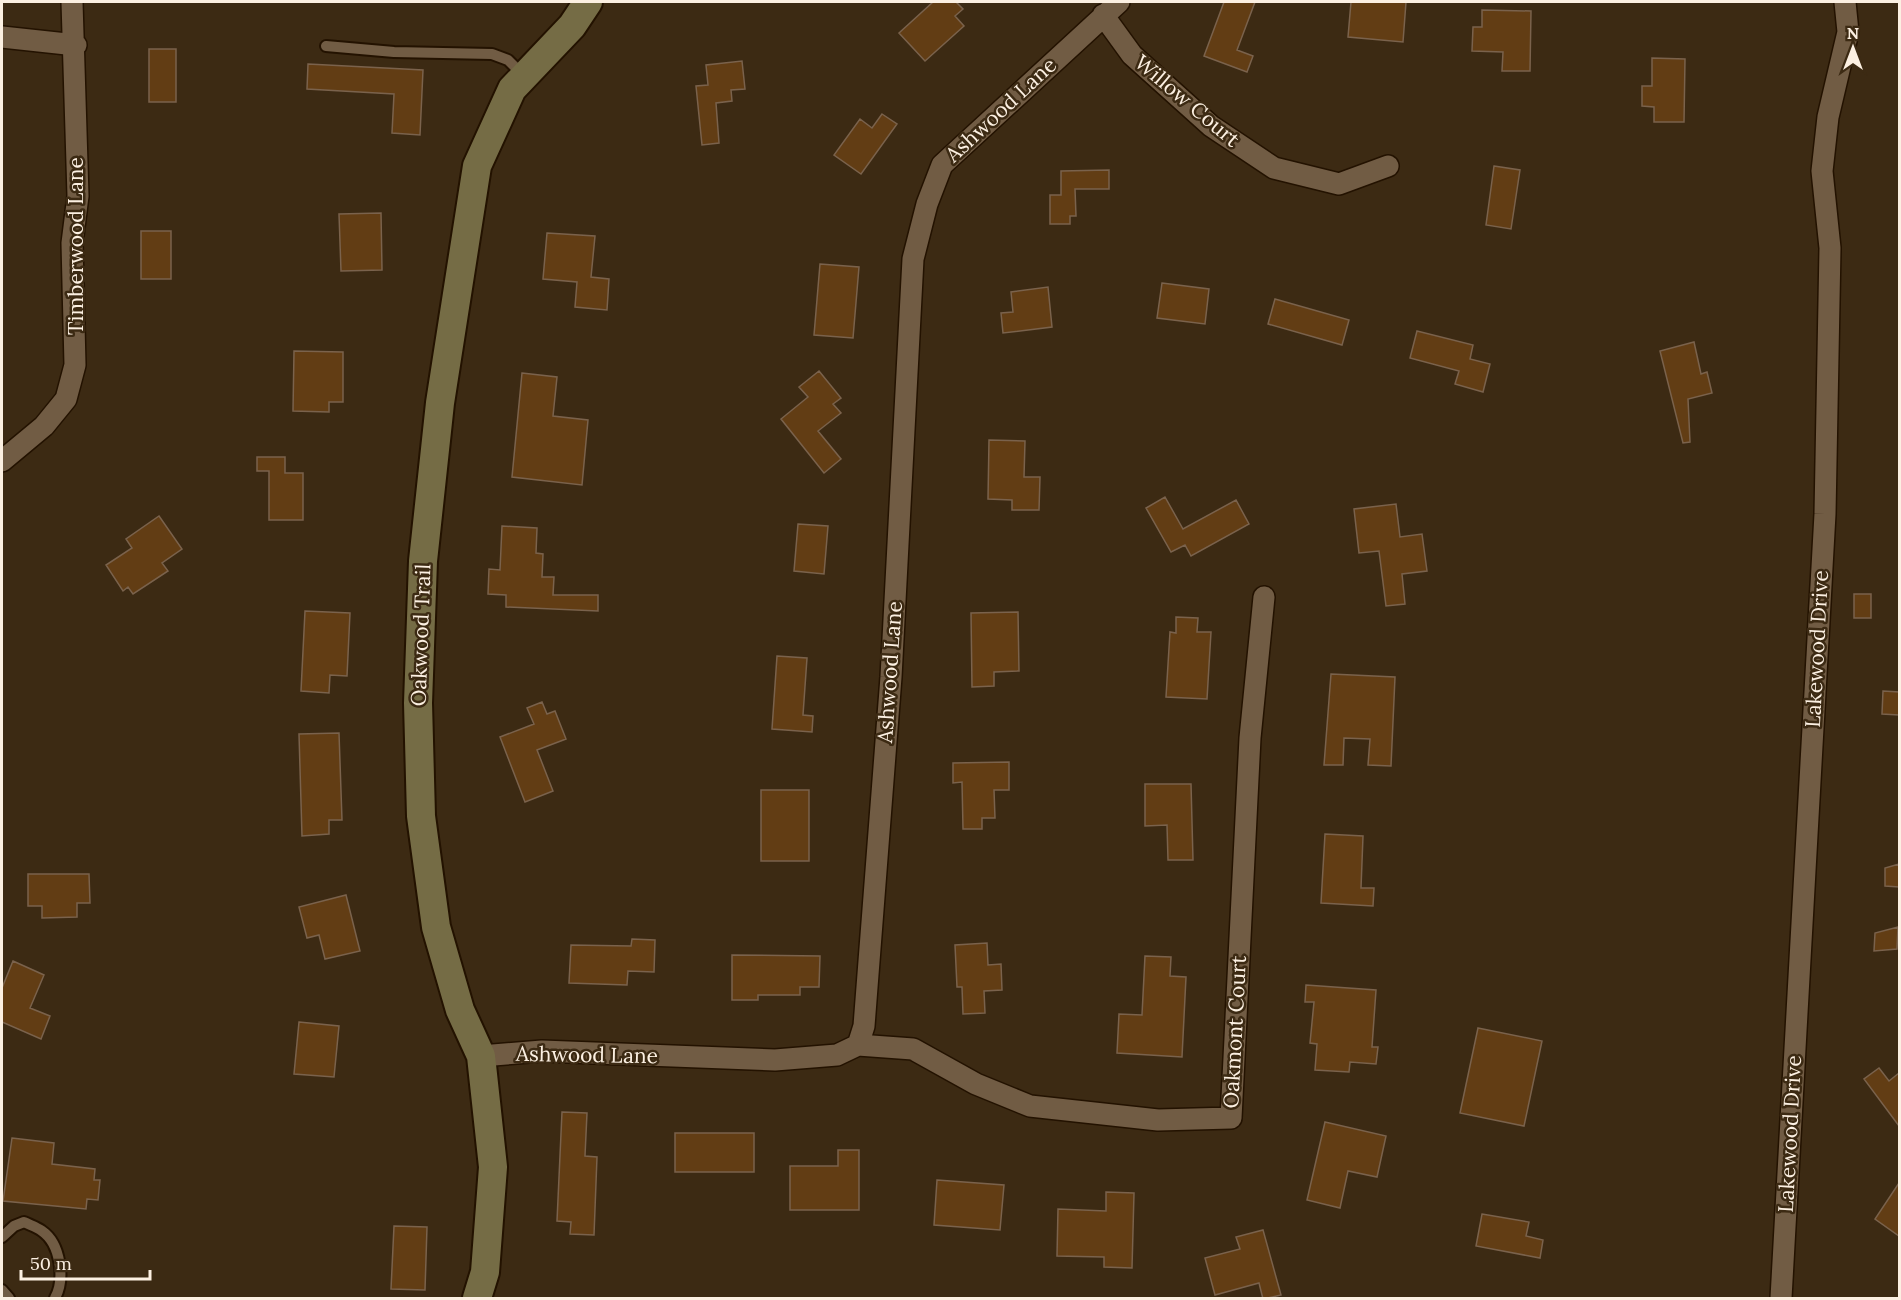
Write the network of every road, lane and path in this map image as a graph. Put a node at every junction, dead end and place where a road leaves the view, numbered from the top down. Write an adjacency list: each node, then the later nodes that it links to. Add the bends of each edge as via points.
1 (72, 2): 6 (street, Timberwood Lane)
2 (588, 2): 8 (street, Oakwood Trail, via 572,26)
3 (1845, 2): 19 (street, Lakewood Drive, via 1848,32 1828,117 1822,171 1830,248 1825,514)
4 (1111, 8): 9 (street, Willow Court, via 1140,62 1211,126 1274,168 1339,184); 12 (street, Ashwood Lane, via 942,165 913,259 891,677 864,1026)
5 (2, 37): 6 (street)
6 (76, 45): 10 (street, Timberwood Lane, via 78,196 72,243 75,365 66,399 44,426)
7 (326, 46): 8 (lane, via 492,54 508,60)
8 (524, 76): 13 (street, Oakwood Trail, via 512,89 477,166 440,403 423,570 418,704 421,816 436,927 460,1010)
9 (1388, 166)
10 (2, 461)
11 (1264, 597): 12 (street, Oakmont Court, via 1250,738 1231,1118 1158,1120 1030,1106 975,1083 913,1049)
12 (858, 1045): 13 (street, Ashwood Lane, via 837,1055 775,1060 542,1051)
13 (482, 1056): 18 (street, Oakwood Trail, via 493,1167 485,1272)
14 (2, 1237): 17 (lane, via 24,1222 44,1231 58,1256 60,1276)
15 (2, 1290): 16 (lane)
16 (9, 1299)
17 (55, 1299)
18 (477, 1299)
19 (1781, 1299)

